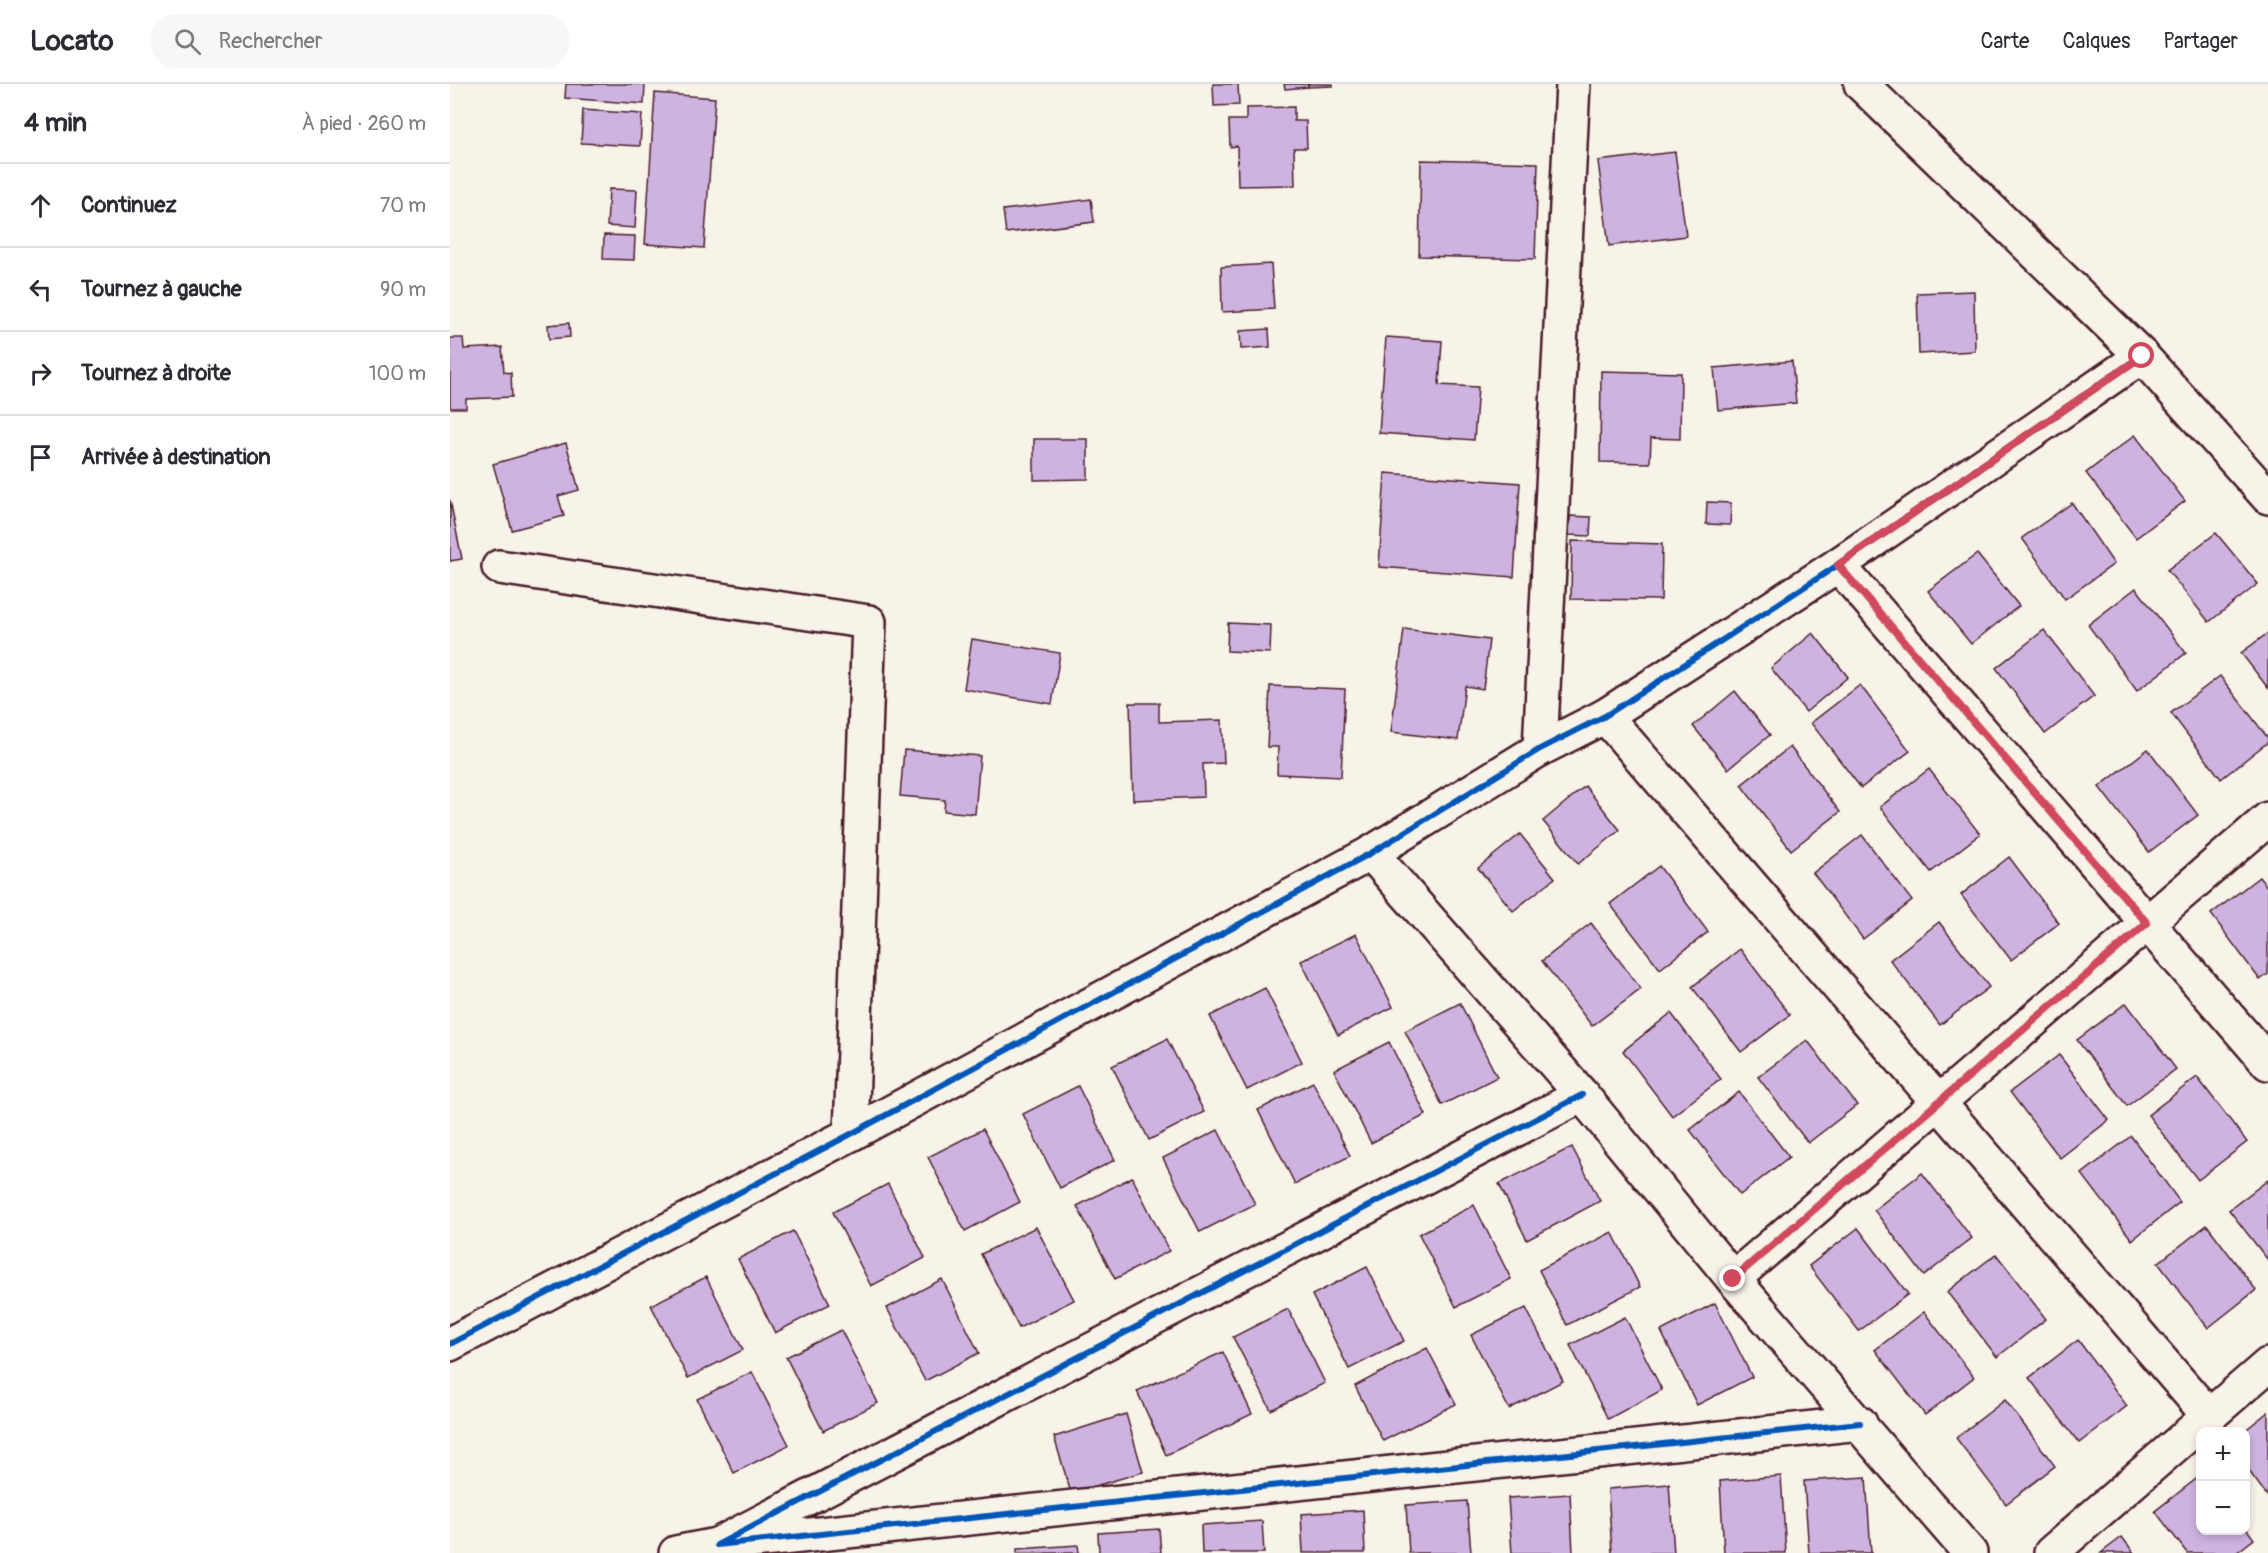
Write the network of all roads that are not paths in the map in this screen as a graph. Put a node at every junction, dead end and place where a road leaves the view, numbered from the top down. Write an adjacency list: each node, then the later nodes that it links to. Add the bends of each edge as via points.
1 (1573, 84): 8 (street)
2 (1861, 84): 3 (street)
3 (2142, 356): 4 (street); 5 (street)
4 (2268, 497)
5 (1838, 565): 7 (street); 11 (street)
6 (500, 567): 15 (street, via 869,622)
7 (1605, 716): 8 (street); 14 (street)
8 (1540, 749): 10 (street)
9 (2268, 819): 11 (street)
10 (1371, 853): 13 (street); 15 (street)
11 (2147, 923): 12 (street); 14 (street)
12 (2268, 1063)
13 (1582, 1095): 16 (street); 21 (street)
14 (1938, 1102): 16 (street); 19 (street)
15 (851, 1134): 17 (street)
16 (1733, 1279): 20 (street)
17 (450, 1344)
18 (2268, 1365): 19 (street)
19 (2209, 1416): 24 (street)
20 (1860, 1424): 21 (street); 23 (street)
21 (717, 1545): 22 (street)
22 (676, 1553)
23 (1970, 1553)
24 (2051, 1553)

